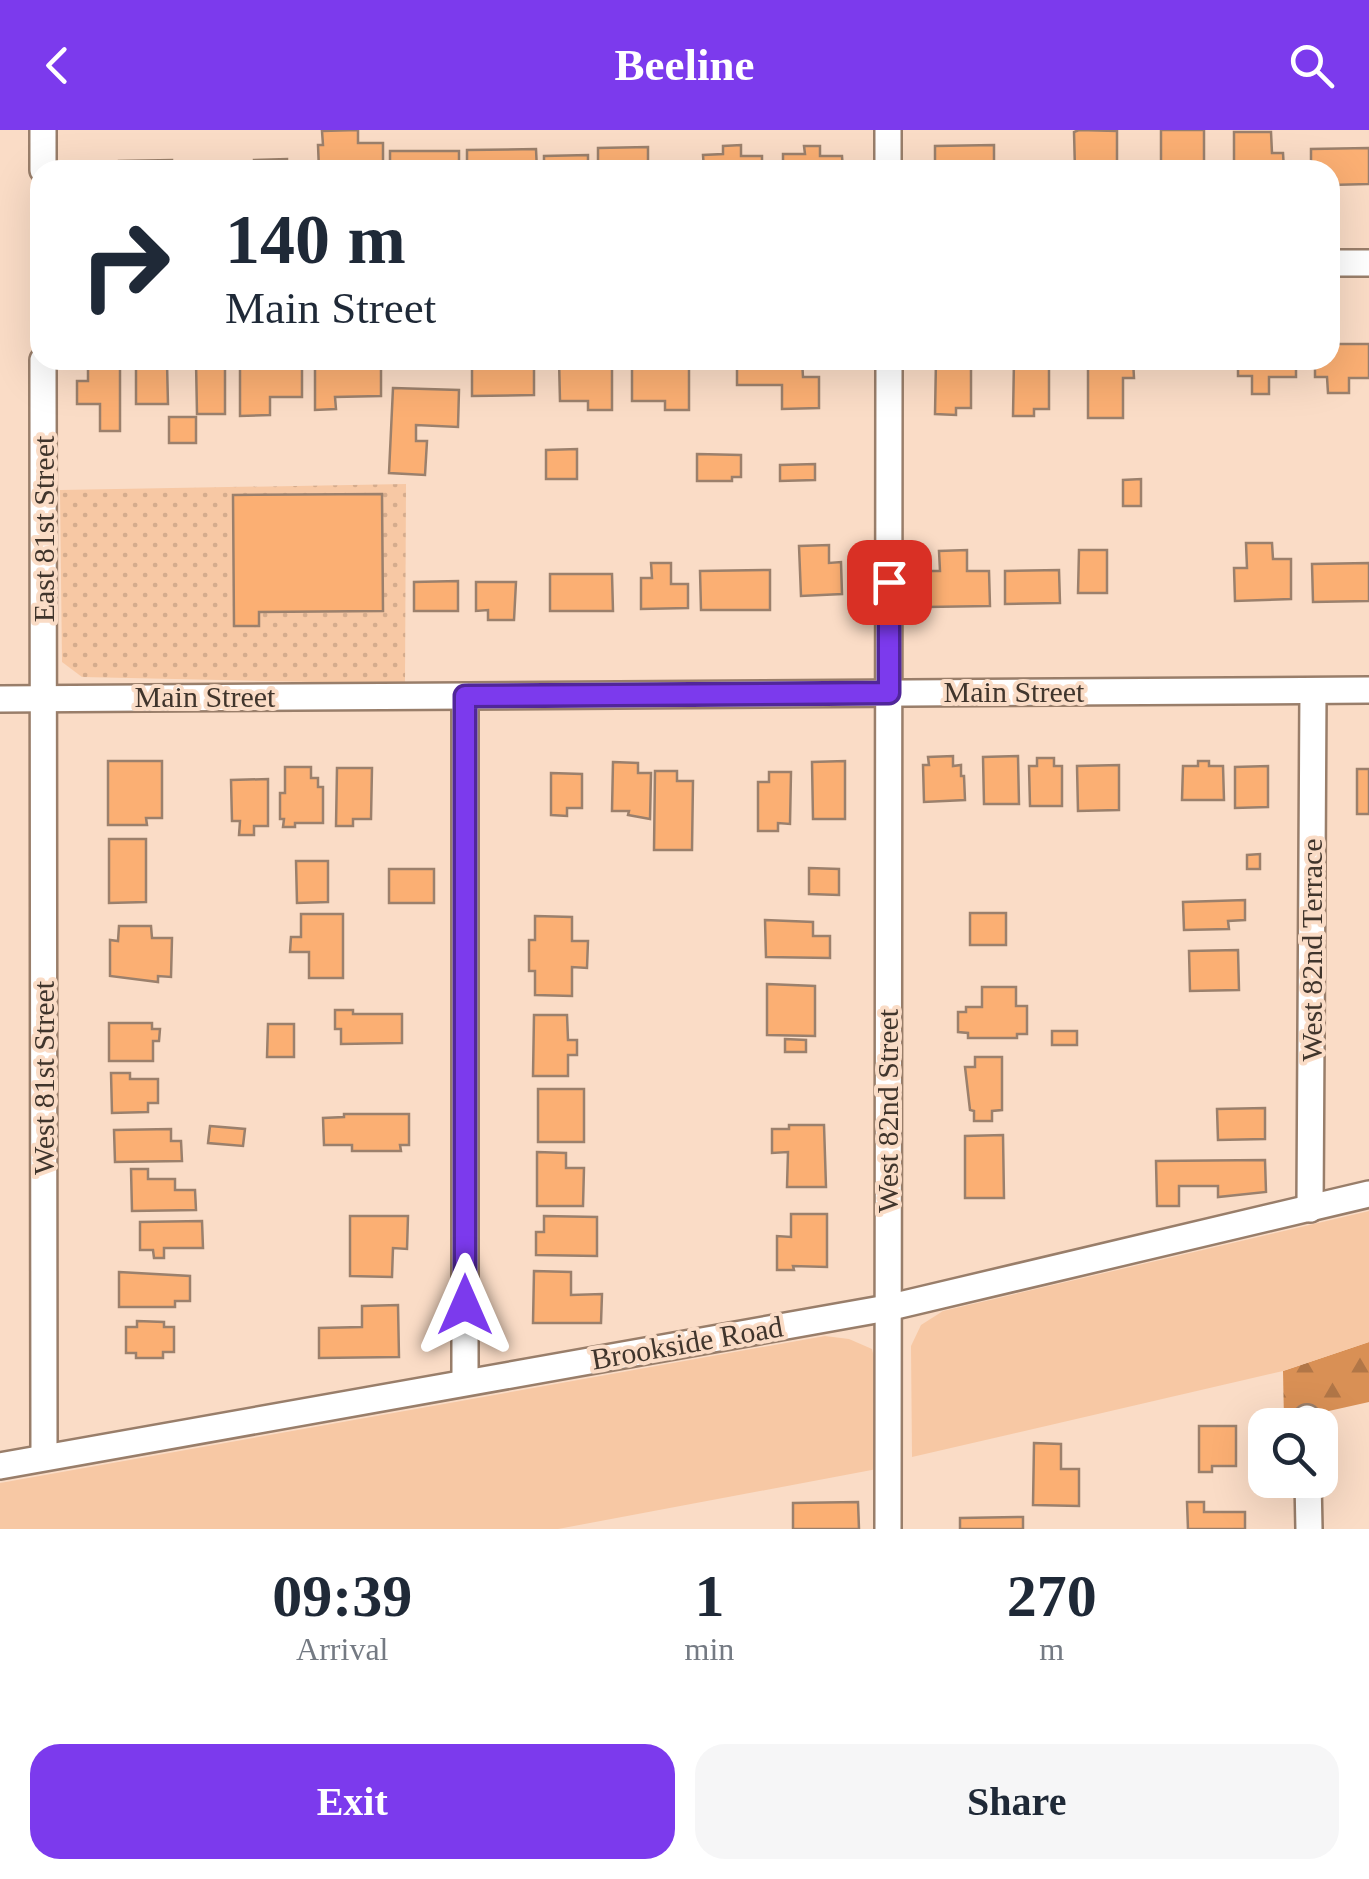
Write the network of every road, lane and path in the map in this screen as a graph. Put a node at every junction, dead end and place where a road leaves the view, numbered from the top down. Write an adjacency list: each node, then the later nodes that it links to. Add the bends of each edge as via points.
1 (43, 130): 3 (street)
2 (888, 130): 4 (street)
3 (43, 160)
4 (888, 160)
5 (1369, 262): 6 (street)
6 (1340, 263)
7 (43, 370): 13 (street, East 81st Street)
8 (889, 370): 11 (street, West 82nd Street)
9 (1369, 690): 10 (street, Main Street)
10 (1314, 691): 11 (street, Main Street); 16 (street, West 82nd Terrace)
11 (889, 693): 12 (street, Main Street); 17 (street, West 82nd Street)
12 (465, 696): 13 (street, Main Street); 18 (street)
13 (44, 698): 14 (street, Main Street); 19 (street, West 81st Street)
14 (0, 699)
15 (1369, 1194): 16 (street, Brookside Road)
16 (1310, 1210): 17 (street, Brookside Road)
17 (887, 1308): 18 (street, Brookside Road); 22 (street, West 82nd Street)
18 (465, 1381): 19 (street, Brookside Road)
19 (44, 1458): 20 (street, Brookside Road)
20 (0, 1466)
21 (1308, 1498): 23 (street)
22 (888, 1529)
23 (1309, 1529)

